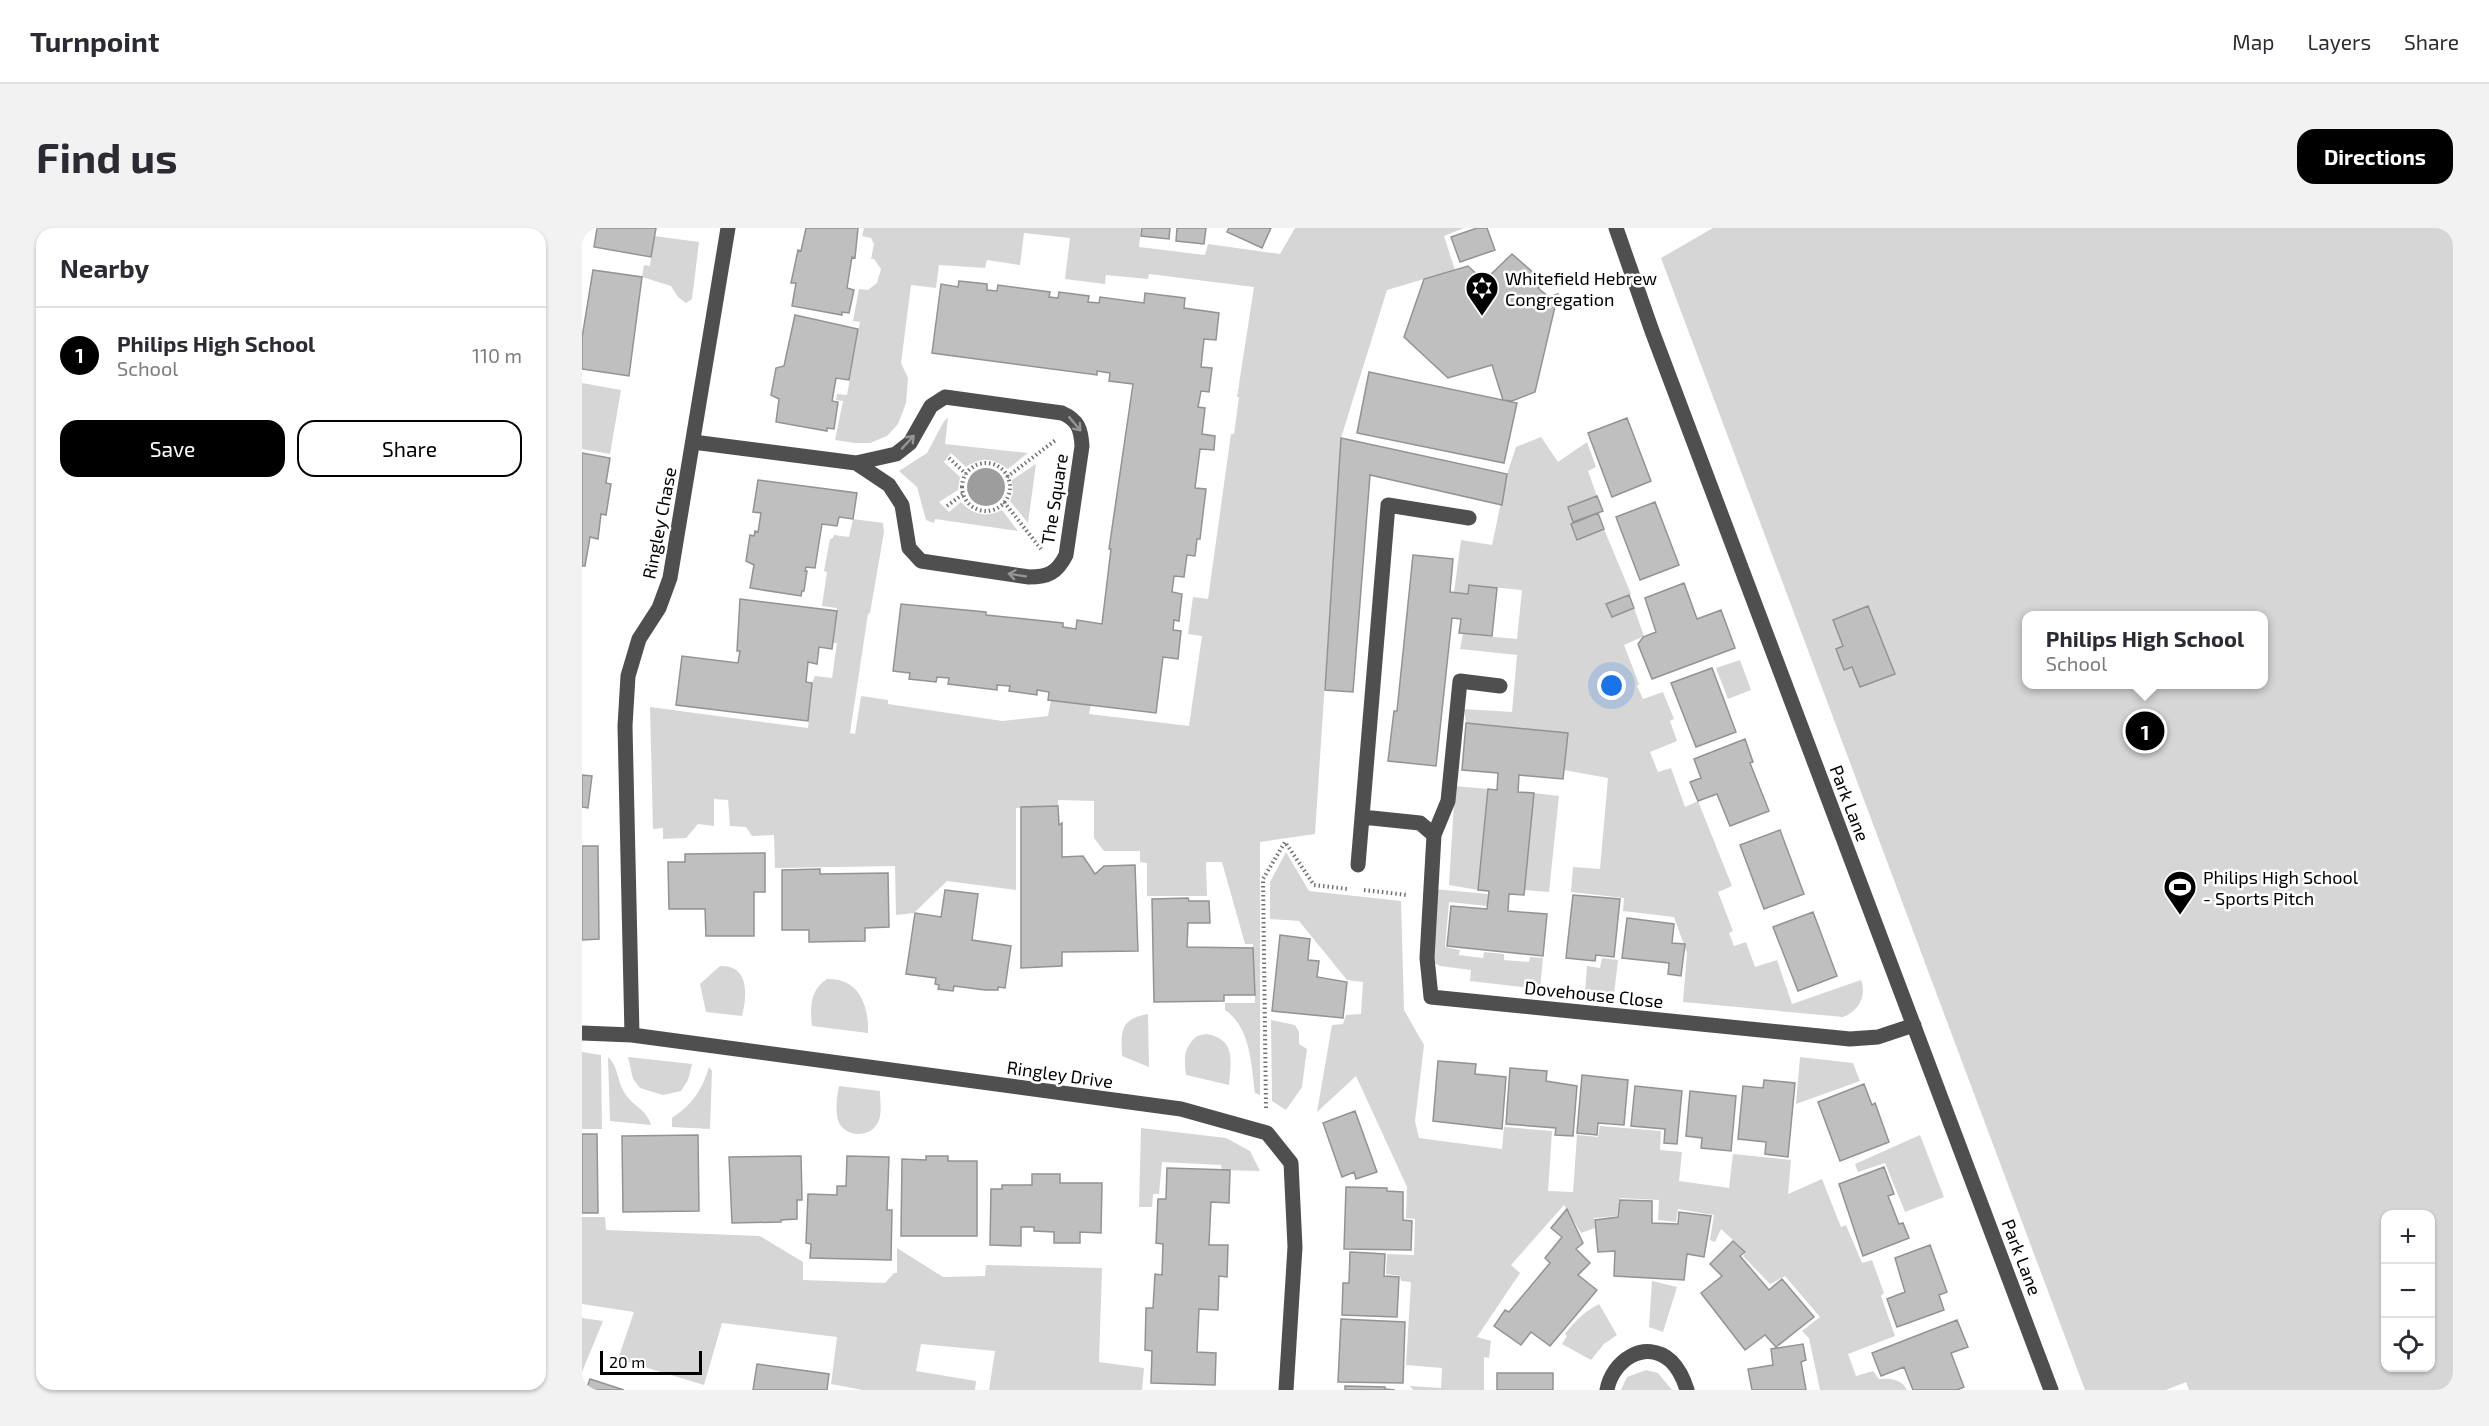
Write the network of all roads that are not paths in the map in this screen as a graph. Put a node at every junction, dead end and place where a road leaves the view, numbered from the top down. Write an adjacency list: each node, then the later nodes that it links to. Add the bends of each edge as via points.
1 (728, 228): 3 (street, Ringley Chase)
2 (1616, 228): 10 (street, Park Lane)
3 (693, 442): 4 (street, The Square); 12 (street, Ringley Chase, via 670,578 659,608 639,639 628,675 625,726)
4 (856, 463): 4 (street, The Square, one-way to 4, via 896,454 910,443 931,406 945,398 1062,413 1077,423 1082,432 1066,555 1057,570 1044,577 921,561 909,548 898,498 889,485)
5 (1469, 518): 7 (street, via 1388,505)
6 (1500, 686): 8 (street, via 1460,681 1448,801)
7 (1362, 817): 8 (street, via 1420,823); 9 (street)
8 (1434, 835): 10 (street, Dovehouse Close, via 1427,958 1431,997 1850,1039 1878,1037)
9 (1358, 865)
10 (1914, 1025): 16 (street, Park Lane)
11 (582, 1033): 12 (street, Ringley Drive)
12 (632, 1035): 13 (street, Ringley Drive, via 1180,1109 1266,1133 1291,1163 1294,1196 1295,1247)
13 (1286, 1390)
14 (1607, 1390): 15 (street, via 1623,1360 1635,1353 1648,1352 1670,1360)
15 (1688, 1390)
16 (2051, 1390)

